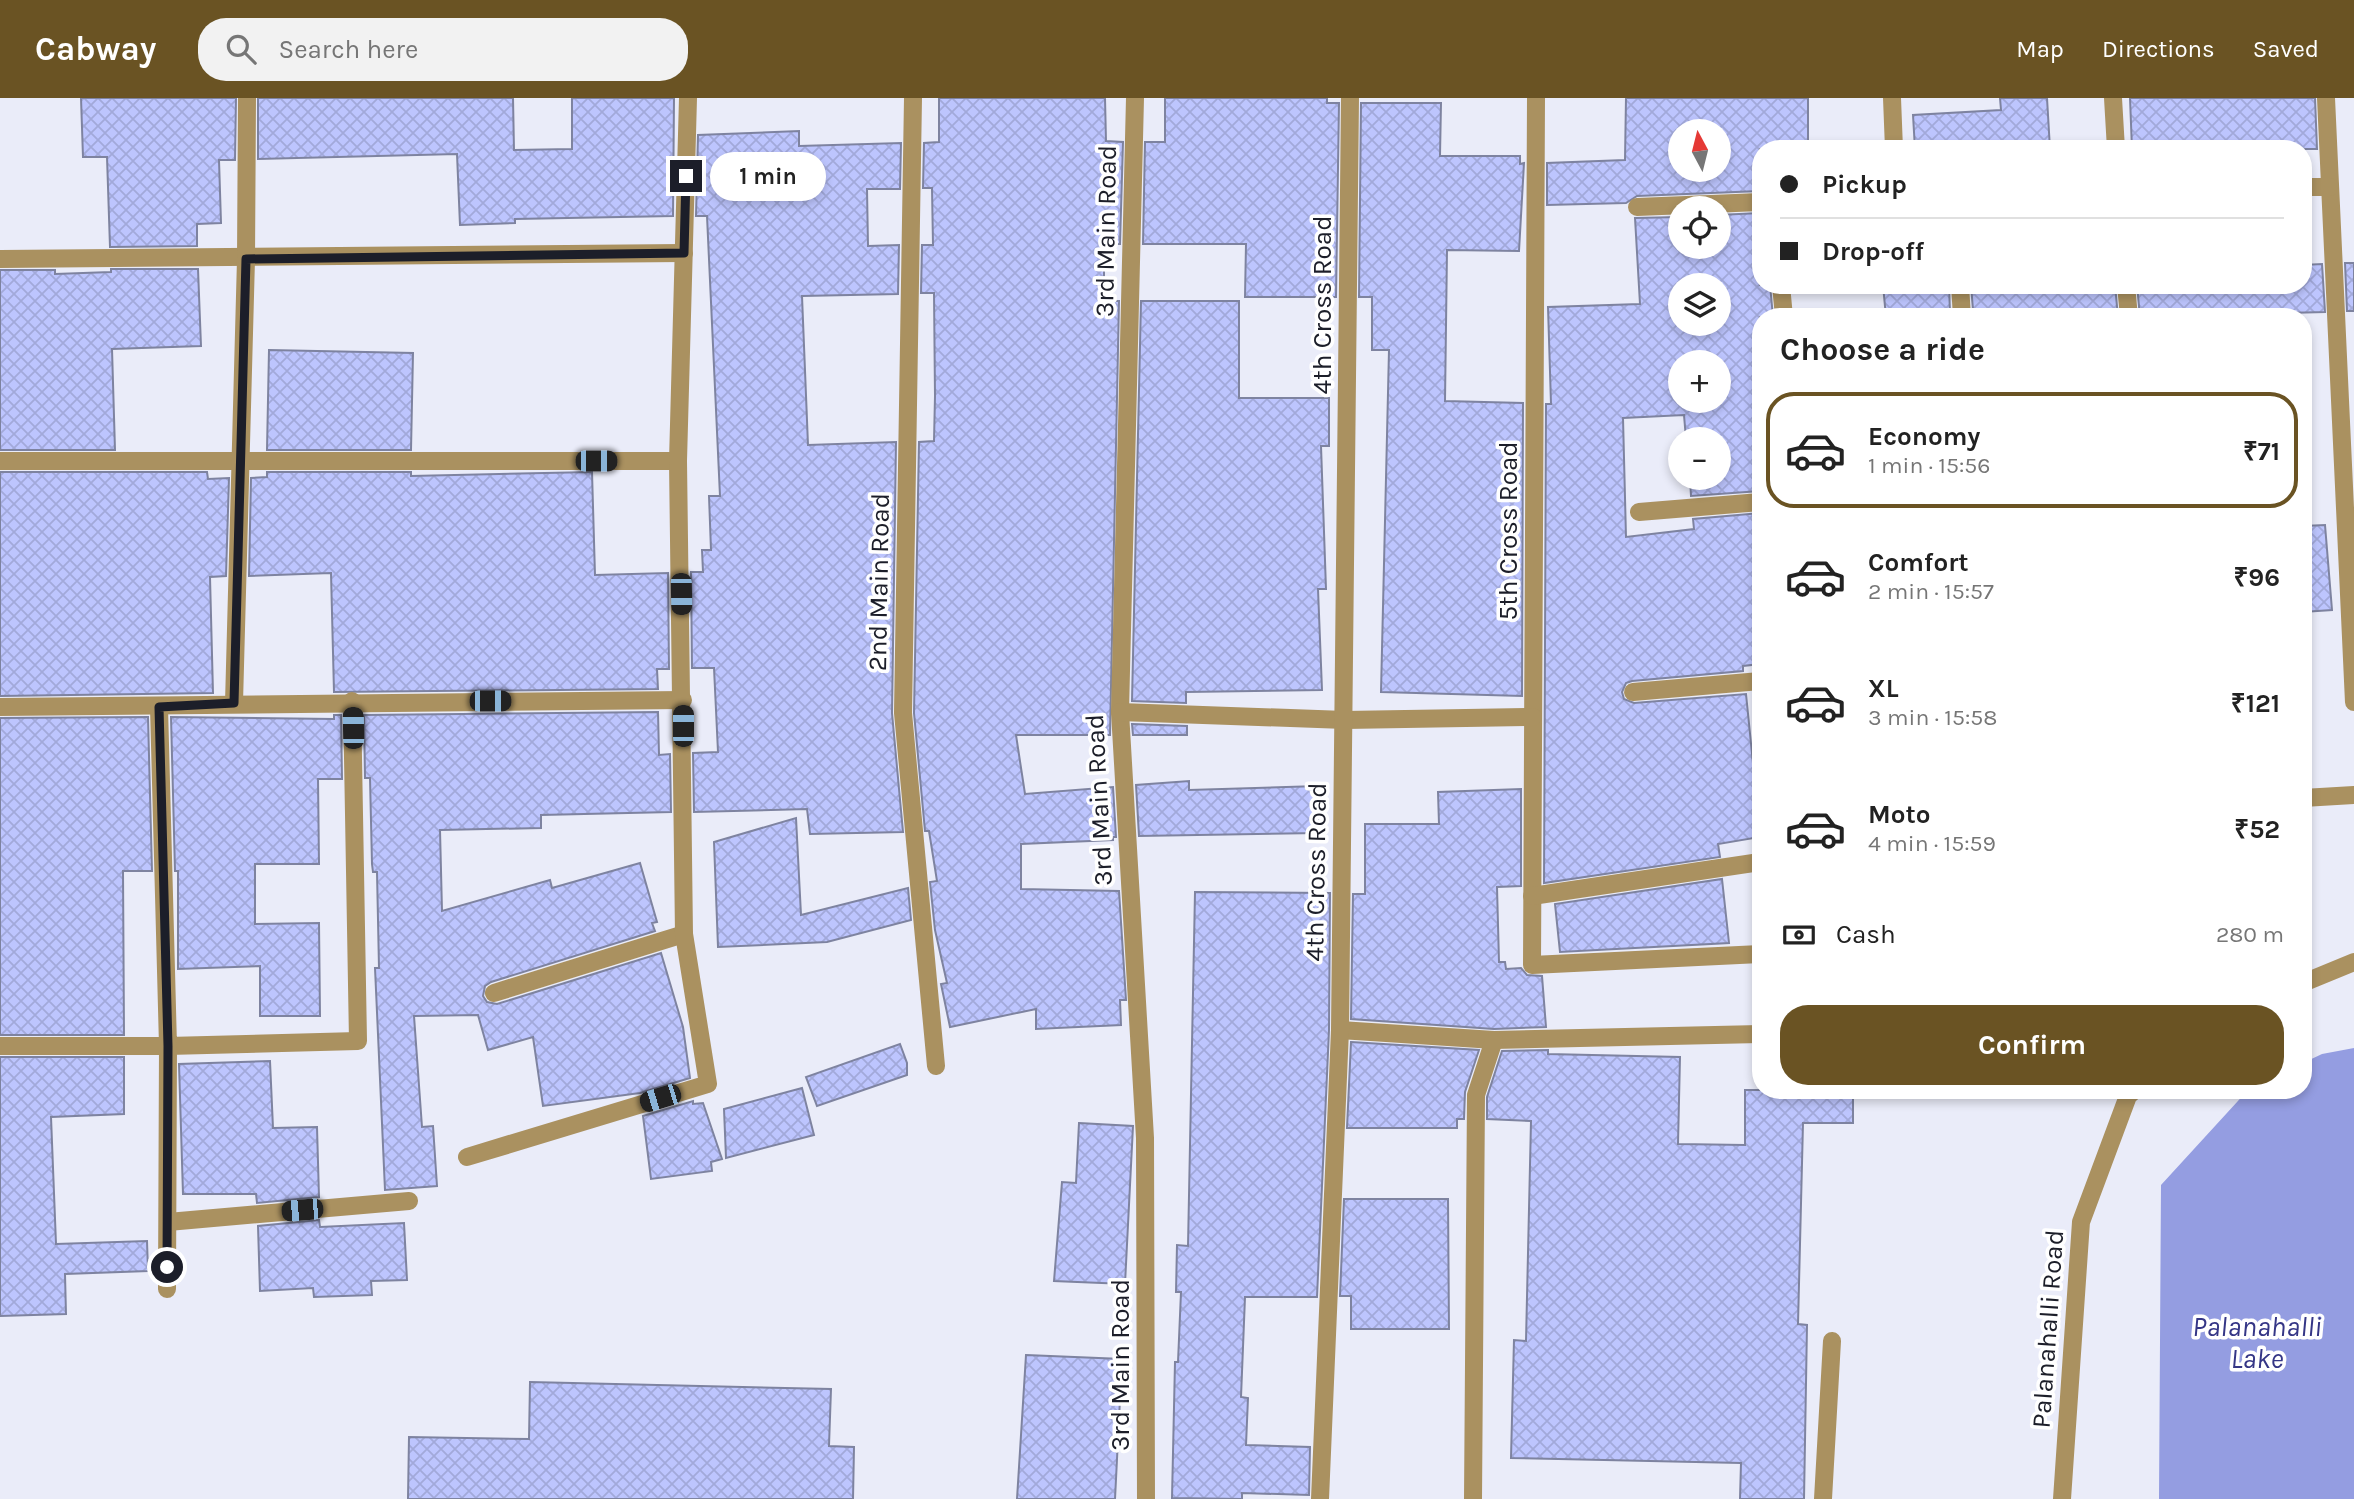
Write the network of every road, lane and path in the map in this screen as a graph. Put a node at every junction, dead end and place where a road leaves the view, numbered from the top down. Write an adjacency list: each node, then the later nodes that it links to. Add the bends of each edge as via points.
1 (247, 98): 18 (street)
2 (688, 98): 16 (street)
3 (913, 98): 49 (street, 2nd Main Road, via 903,713)
4 (1135, 98): 32 (street, 3rd Main Road)
5 (1350, 98): 34 (street, 4th Cross Road)
6 (1536, 98): 33 (street, 5th Cross Road)
7 (1892, 98): 10 (street)
8 (2113, 98): 11 (street)
9 (2326, 98): 13 (street)
10 (1894, 140)
11 (2115, 140)
12 (2312, 187): 13 (street)
13 (2330, 187): 28 (street)
14 (1752, 202): 15 (street)
15 (1637, 207)
16 (684, 253): 18 (street); 21 (street)
17 (0, 259): 18 (street)
18 (246, 259): 19 (street)
19 (240, 460): 20 (street); 21 (street); 29 (street)
20 (0, 461)
21 (678, 461): 26 (street)
22 (1752, 503): 23 (street)
23 (1639, 512)
24 (1752, 682): 25 (street)
25 (1633, 692)
26 (683, 700): 27 (street); 39 (street)
27 (352, 701): 29 (street); 48 (street, via 358,1041)
28 (2354, 702)
29 (234, 703): 31 (street)
30 (0, 707): 31 (street)
31 (159, 707): 48 (street)
32 (1120, 712): 34 (street); 56 (street, 3rd Main Road, via 1145,1138)
33 (1533, 717): 34 (street); 38 (street, 5th Cross Road)
34 (1345, 720): 44 (street, 4th Cross Road)
35 (2354, 795): 36 (street)
36 (2312, 797)
37 (1752, 863): 38 (street)
38 (1532, 896): 40 (street, 5th Cross Road, via 1532,965)
39 (684, 934): 43 (street); 51 (street, via 708,1083)
40 (1752, 954)
41 (2354, 962): 42 (street)
42 (2312, 979)
43 (494, 993)
44 (1340, 1030): 46 (street); 57 (street, 4th Cross Road)
45 (1752, 1034): 46 (street)
46 (1494, 1040): 58 (street, via 1476,1095)
47 (0, 1046): 48 (street)
48 (168, 1046): 53 (street)
49 (936, 1066)
50 (2127, 1099): 60 (street, Palanahalli Road, via 2081,1222)
51 (467, 1157)
52 (409, 1201): 53 (street)
53 (168, 1222): 54 (street)
54 (167, 1289)
55 (1832, 1341): 59 (street)
56 (1146, 1499)
57 (1320, 1499)
58 (1472, 1499)
59 (1823, 1499)
60 (2062, 1499)

